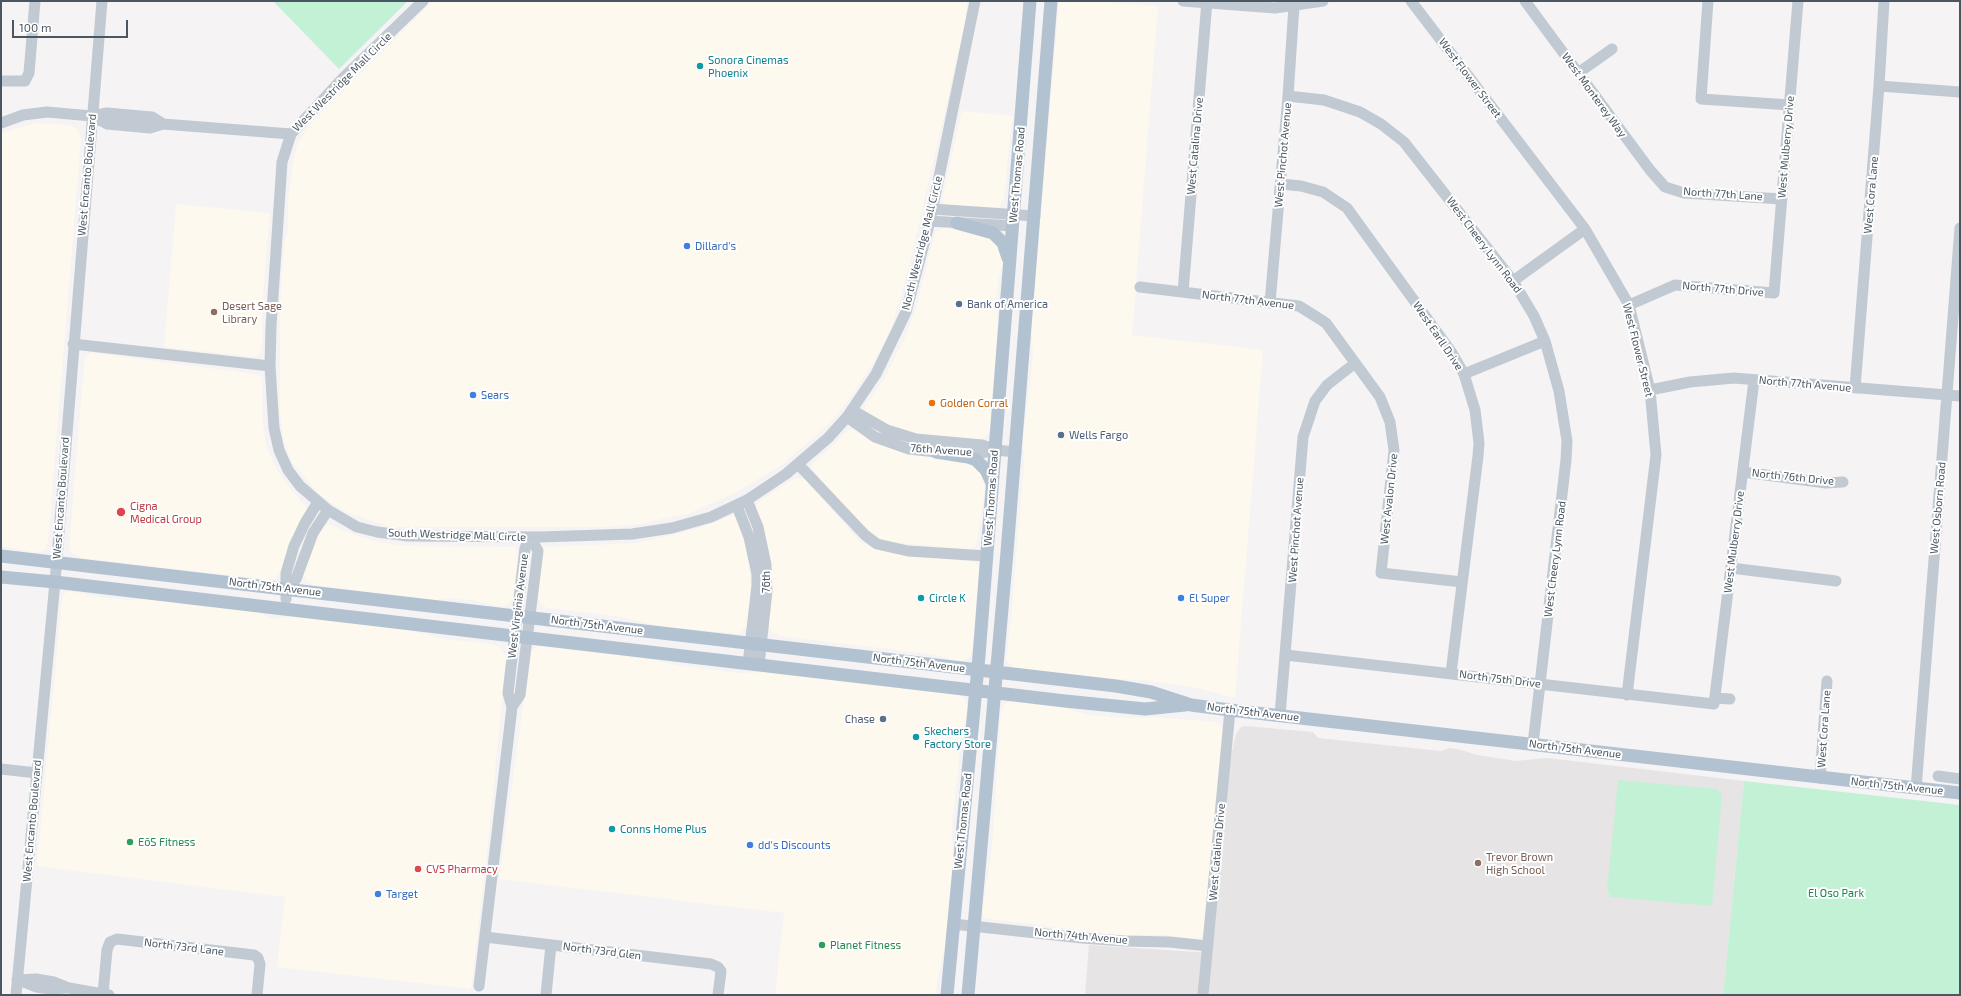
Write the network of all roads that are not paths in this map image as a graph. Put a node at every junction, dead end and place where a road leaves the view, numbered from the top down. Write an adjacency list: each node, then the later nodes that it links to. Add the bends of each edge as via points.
1 (35, 1): 18 (street, via 29,73 24,81)
2 (102, 1): 23 (street, West Encanto Boulevard)
3 (423, 1): 25 (street, West Westridge Mall Circle)
4 (975, 1): 29 (street, North Westridge Mall Circle)
5 (1030, 1): 30 (main road, West Thomas Road)
6 (1051, 1): 32 (main road, West Thomas Road)
7 (1183, 1): 14 (street)
8 (1323, 1): 15 (street)
9 (1411, 1): 35 (street, West Flower Street)
10 (1525, 1): 17 (street, West Monterey Way)
11 (1708, 1): 22 (street, via 1701,99)
12 (1798, 1): 22 (street, West Mulberry Drive)
13 (1884, 1): 19 (street, West Cora Lane)
14 (1207, 2): 15 (street, via 1275,8); 39 (street, West Catalina Drive)
15 (1294, 6): 21 (street, West Pinchot Avenue)
16 (1612, 49): 17 (street)
17 (1578, 73): 27 (street, West Monterey Way)
18 (1, 81)
19 (1879, 86): 20 (street); 49 (street, West Cora Lane)
20 (1960, 92)
21 (1288, 96): 26 (street, West Pinchot Avenue); 37 (street, West Cheery Lynn Road, via 1324,100 1360,112 1404,142)
22 (1790, 105): 28 (street, West Mulberry Drive)
23 (92, 116): 24 (street, via 35,113); 25 (street, via 107,113 152,117 163,124); 44 (street, West Encanto Boulevard)
24 (1, 123)
25 (291, 134): 46 (street, West Westridge Mall Circle, via 282,162)
26 (1281, 184): 41 (street, West Pinchot Avenue); 47 (street, West Earll Drive, via 1323,192 1347,208 1452,353)
27 (1665, 187): 28 (street, North 77th Lane, via 1684,193)
28 (1782, 199): 40 (street, West Mulberry Drive)
29 (932, 209): 30 (street); 31 (street, North Westridge Mall Circle)
30 (1013, 220): 32 (main road); 33 (street); 36 (main road, West Thomas Road)
31 (930, 221): 33 (street); 53 (street, North Westridge Mall Circle, via 902,321 876,374)
32 (1034, 221): 56 (main road, West Thomas Road)
33 (957, 223): 36 (main road, via 993,233 1006,249)
34 (1960, 228): 51 (street, West Osborn Road)
35 (1585, 229): 37 (street); 42 (street, West Flower Street)
36 (1010, 264): 54 (main road, West Thomas Road)
37 (1513, 281): 43 (street, West Cheery Lynn Road)
38 (1140, 288): 39 (street, North 77th Avenue)
39 (1183, 292): 41 (street, North 77th Avenue)
40 (1774, 293): 42 (street, North 77th Drive, via 1675,285)
41 (1270, 303): 45 (street, North 77th Avenue, via 1299,306 1326,323)
42 (1628, 305): 50 (street, West Flower Street)
43 (1545, 340): 47 (street); 83 (street, West Cheery Lynn Road, via 1560,391 1567,441)
44 (73, 344): 46 (street); 67 (street, West Encanto Boulevard)
45 (1354, 364): 72 (street, West Avalon Drive, via 1380,397 1390,422 1394,450 1381,573); 77 (street, West Pinchot Avenue, via 1327,385 1315,401 1303,437)
46 (270, 366): 61 (street, South Westridge Mall Circle, via 274,428 279,450 293,478)
47 (1464, 374): 72 (street, West Earll Drive, via 1475,410 1479,443)
48 (1754, 380): 49 (street, North 77th Avenue); 50 (street, North 77th Avenue, via 1734,378 1690,382); 58 (street, West Mulberry Drive)
49 (1855, 388): 51 (street, North 77th Avenue)
50 (1650, 390): 86 (street, West Flower Street, via 1656,455)
51 (1947, 395): 52 (street, North 77th Avenue); 98 (street, West Osborn Road)
52 (1960, 396)
53 (850, 414): 54 (street, 76th Avenue, via 916,439 982,445); 55 (street, 76th Avenue, via 875,436 887,442 909,449); 57 (street, North Westridge Mall Circle, via 828,438)
54 (995, 450): 55 (street, 76th Avenue, via 981,453 946,450); 56 (street, 76th Avenue); 60 (main road, West Thomas Road)
55 (936, 452): 60 (main road, via 976,460 986,470)
56 (1016, 452): 80 (main road, West Thomas Road)
57 (798, 464): 62 (street, North Westridge Mall Circle); 66 (street, via 864,535 877,544 908,551)
58 (1743, 472): 59 (street, North 76th Drive, via 1826,483); 68 (street, West Mulberry Drive)
59 (1843, 482)
60 (992, 485): 66 (main road, West Thomas Road)
61 (318, 502): 63 (street, South Westridge Mall Circle); 73 (street, via 294,546 286,573)
62 (742, 503): 64 (street, North Westridge Mall Circle, via 704,519 653,531 618,535); 76 (street, 76th, via 758,527 766,565 767,591)
63 (328, 510): 64 (street, South Westridge Mall Circle, via 357,526 397,535); 73 (street, via 313,532 296,579)
64 (535, 537): 74 (street, West Virginia Avenue, via 538,551)
65 (1, 556): 67 (main road, North 75th Avenue)
66 (987, 556): 79 (main road, West Thomas Road)
67 (56, 562): 71 (street, West Encanto Boulevard); 73 (main road, North 75th Avenue)
68 (1731, 568): 70 (street); 88 (street, West Mulberry Drive)
69 (1, 578): 71 (main road, North 75th Avenue)
70 (1836, 581)
71 (55, 582): 75 (main road, North 75th Avenue); 94 (street, West Encanto Boulevard)
72 (1462, 582): 81 (street, West Earll Drive)
73 (287, 594): 74 (main road, North 75th Avenue)
74 (523, 616): 75 (street, West Virginia Avenue); 76 (main road, North 75th Avenue)
75 (521, 637): 78 (main road, North 75th Avenue); 102 (street, West Virginia Avenue, via 508,693 512,707)
76 (756, 644): 78 (street, 76th); 79 (main road, North 75th Avenue)
77 (1286, 655): 81 (street, North 75th Drive); 91 (street, West Pinchot Avenue)
78 (753, 665): 84 (main road, North 75th Avenue)
79 (978, 670): 80 (main road, North 75th Avenue); 84 (main road, West Thomas Road)
80 (997, 672): 85 (main road, West Thomas Road); 89 (main road, North 75th Avenue, via 1151,692)
81 (1450, 673): 83 (street, North 75th Drive)
82 (1827, 680): 96 (street, West Cora Lane)
83 (1540, 684): 86 (street, North 75th Drive); 92 (street, West Cheery Lynn Road)
84 (976, 691): 85 (main road, North 75th Avenue); 100 (main road, West Thomas Road)
85 (995, 693): 89 (main road, North 75th Avenue, via 1145,709); 101 (main road, West Thomas Road)
86 (1627, 695): 88 (street, North 75th Drive)
87 (1730, 699): 88 (street, North 75th Drive)
88 (1715, 701)
89 (1191, 705): 90 (main road, North 75th Avenue)
90 (1230, 710): 91 (main road, North 75th Avenue); 104 (street, West Catalina Drive)
91 (1280, 715): 92 (main road, North 75th Avenue)
92 (1533, 744): 96 (main road, North 75th Avenue)
93 (1, 769): 94 (street)
94 (37, 773): 105 (street, West Encanto Boulevard)
95 (1938, 776): 97 (street, North 75th Avenue)
96 (1820, 778): 98 (main road, North 75th Avenue)
97 (1960, 778)
98 (1916, 788): 99 (main road, North 75th Avenue)
99 (1960, 793)
100 (954, 924): 101 (street, North 74th Avenue); 112 (main road, West Thomas Road)
101 (974, 926): 104 (street, North 74th Avenue, via 1124,941); 113 (main road, West Thomas Road)
102 (485, 937): 103 (street, North 73rd Glen); 106 (street, West Virginia Avenue)
103 (552, 945): 110 (street); 111 (street, North 73rd Glen, via 711,964 718,967 721,975)
104 (1208, 946): 114 (street, West Catalina Drive)
105 (18, 980): 107 (street, West Encanto Boulevard); 108 (street, via 54,982 69,988)
106 (479, 986)
107 (16, 995)
108 (106, 995): 109 (street, North 73rd Lane, via 107,950 110,942 117,939 248,954 258,958 260,964)
109 (257, 995)
110 (546, 995)
111 (718, 995)
112 (947, 995)
113 (968, 995)
114 (1203, 995)

